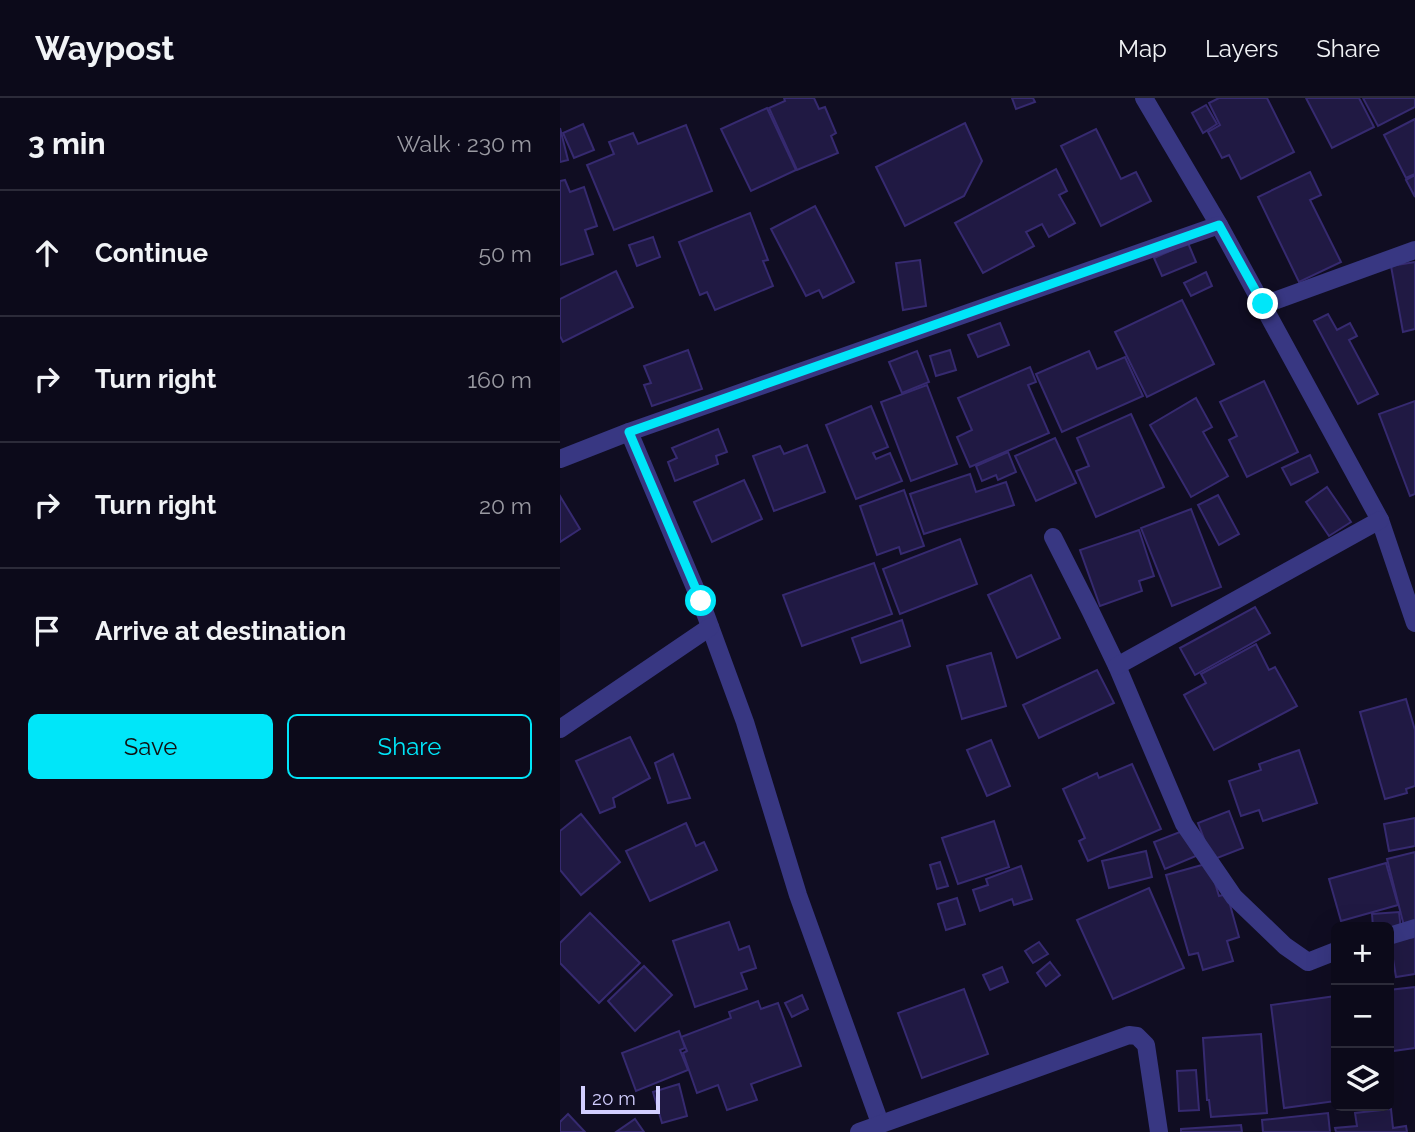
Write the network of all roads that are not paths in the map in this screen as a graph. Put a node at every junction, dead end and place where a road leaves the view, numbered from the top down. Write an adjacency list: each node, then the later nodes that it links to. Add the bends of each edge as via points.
1 (1145, 98): 2 (street)
2 (1219, 225): 4 (street); 5 (street)
3 (1415, 250): 4 (street)
4 (1263, 304): 7 (street)
5 (629, 432): 6 (street); 10 (street)
6 (560, 459)
7 (1380, 520): 9 (street); 11 (street)
8 (1052, 537): 11 (street)
9 (1414, 617)
10 (710, 627): 12 (street); 16 (street, via 745,722 798,895)
11 (1117, 666): 15 (street, via 1184,824 1234,897 1308,962)
12 (560, 729)
13 (1415, 928): 14 (street)
14 (1394, 934)
15 (1331, 953)
16 (880, 1123): 17 (street); 18 (street, via 1129,1035 1146,1045)
17 (859, 1132)
18 (1159, 1132)

